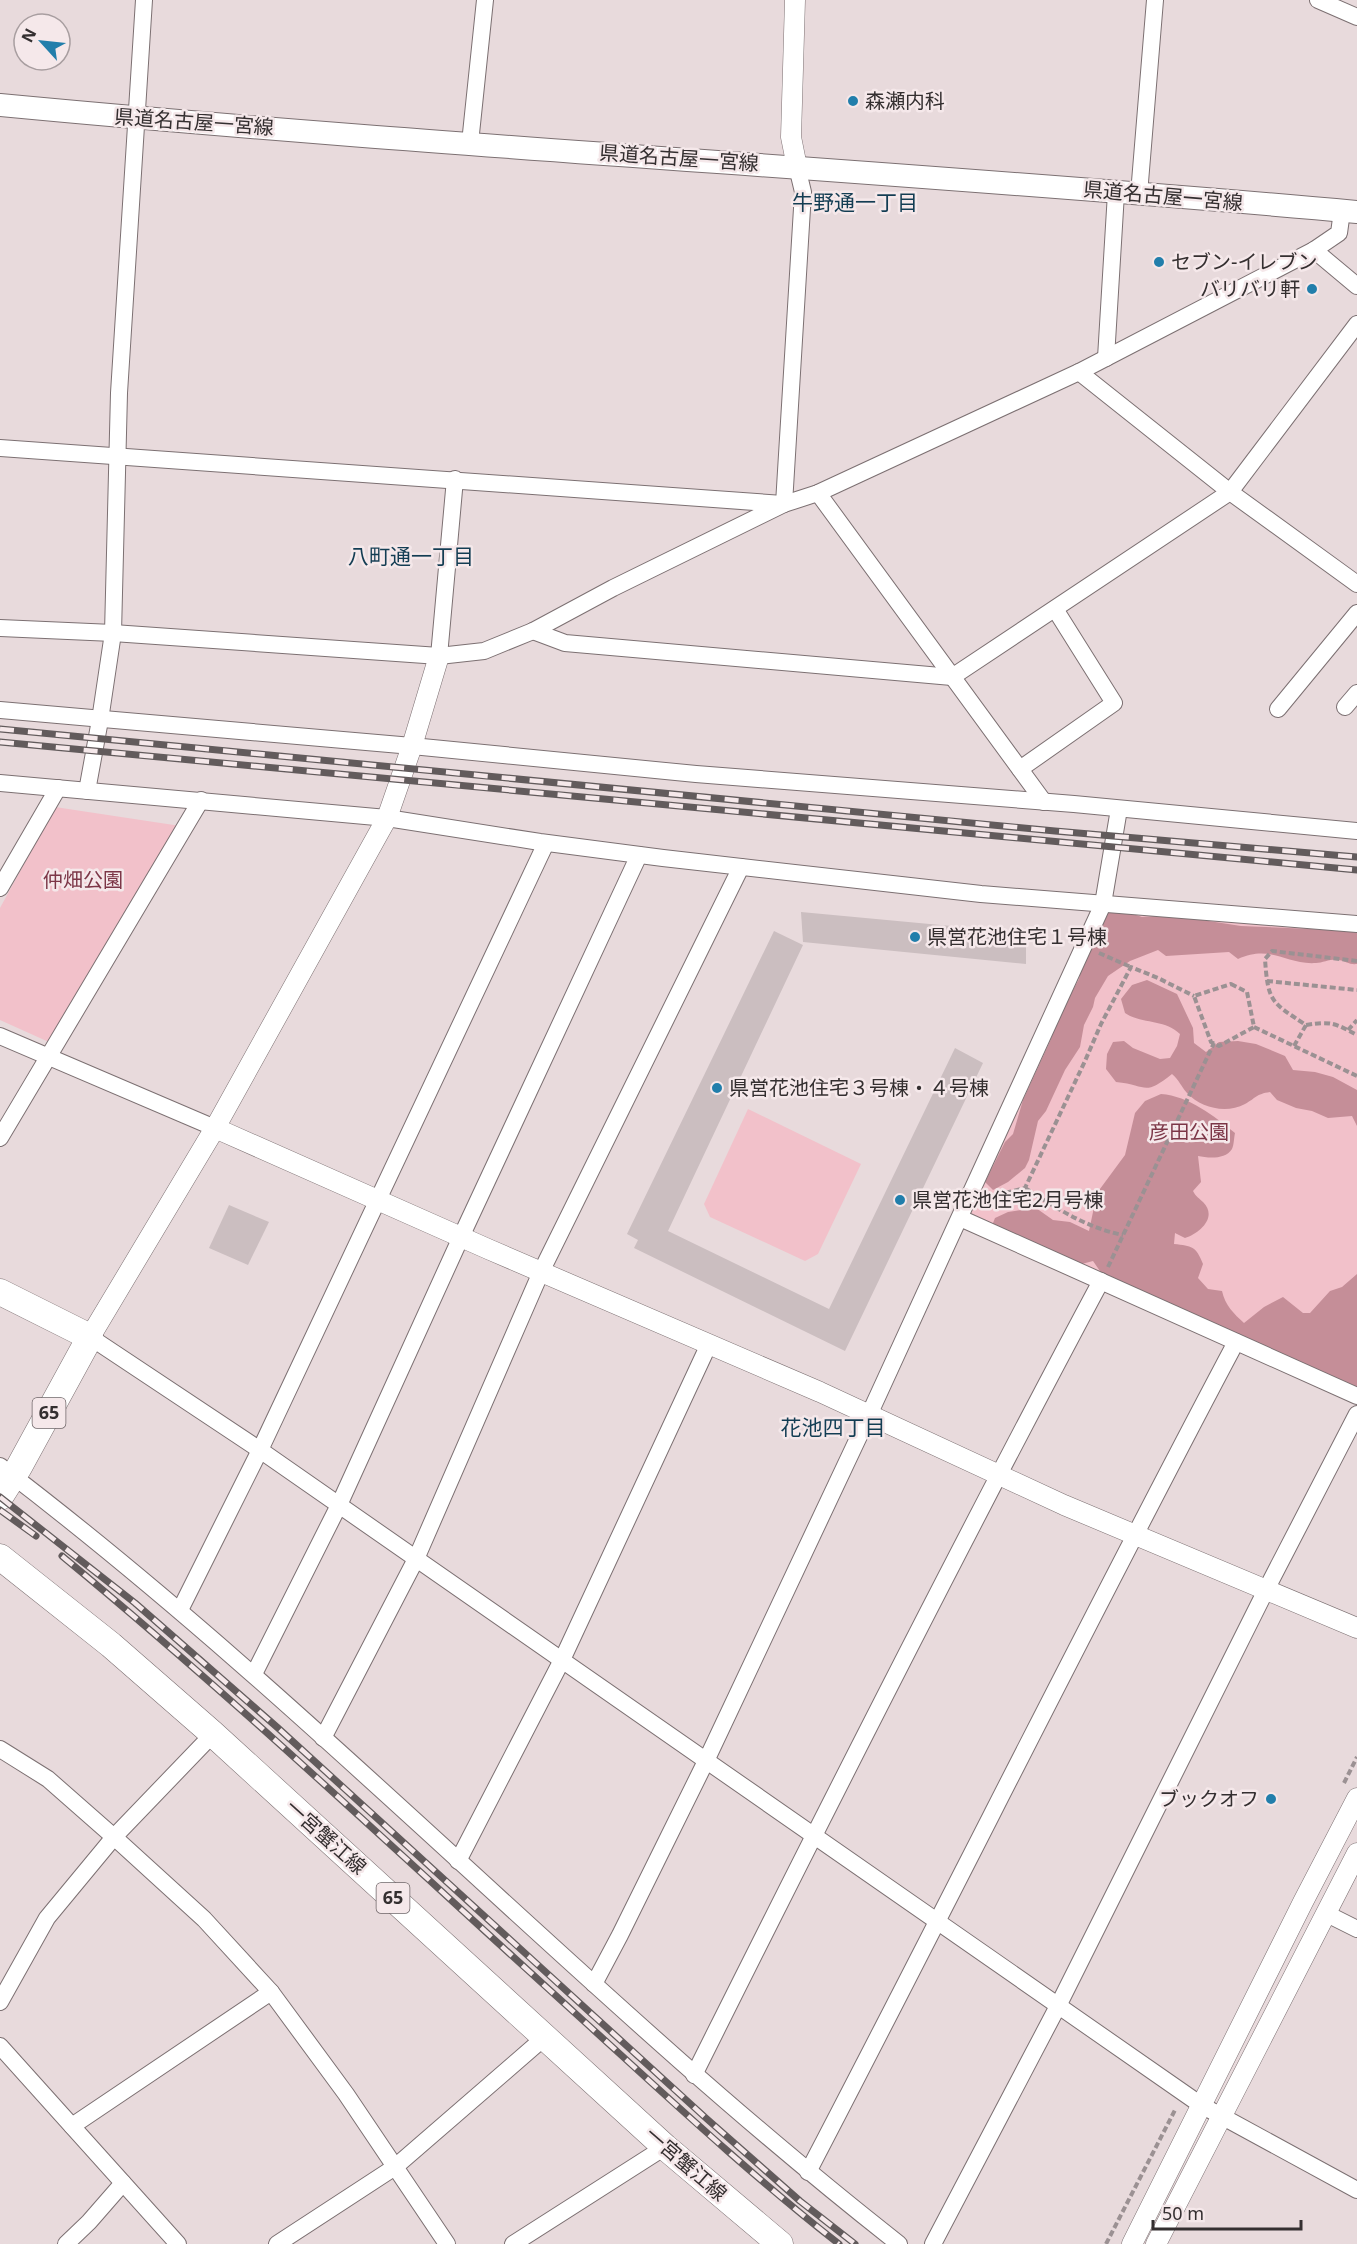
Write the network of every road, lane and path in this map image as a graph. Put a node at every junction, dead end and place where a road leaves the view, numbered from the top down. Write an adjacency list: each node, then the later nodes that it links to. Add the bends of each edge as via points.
1 (144, 0): 8 (street)
2 (485, 0): 9 (street)
3 (795, 0): 10 (street, via 791,137)
4 (1155, 0): 12 (street)
5 (1318, 0): 6 (street)
6 (1357, 17)
7 (0, 105): 8 (main road, 県道名古屋一宮線)
8 (138, 118): 9 (main road, 県道名古屋一宮線); 20 (street)
9 (470, 143): 10 (main road, 県道名古屋一宮線)
10 (797, 167): 11 (main road, 県道名古屋一宮線); 24 (street, via 803,192)
11 (1116, 193): 12 (main road, 県道名古屋一宮線); 17 (street)
12 (1139, 194): 13 (main road, 県道名古屋一宮線)
13 (1349, 212): 14 (street, via 1340,233)
14 (1314, 250): 15 (street); 17 (street)
15 (1357, 286)
16 (1357, 324): 22 (street)
17 (1106, 358): 18 (street)
18 (1079, 372): 22 (street); 23 (street)
19 (0, 448): 20 (street)
20 (116, 456): 21 (street); 30 (street)
21 (455, 479): 24 (street); 31 (street)
22 (1230, 492): 25 (street); 26 (street)
23 (818, 493): 24 (street); 32 (street)
24 (784, 504): 29 (street)
25 (1357, 584)
26 (1055, 609): 32 (street); 39 (street, via 1114,703)
27 (1357, 613): 35 (street)
28 (0, 628): 30 (street)
29 (533, 632): 31 (street, via 484,651); 32 (street, via 565,643)
30 (113, 633): 31 (street); 37 (street)
31 (439, 656): 38 (street)
32 (952, 677): 39 (street)
33 (1357, 693): 34 (street)
34 (1345, 707)
35 (1278, 709)
36 (0, 710): 37 (street)
37 (100, 720): 38 (street); 42 (street)
38 (412, 746): 44 (street); 46 (street)
39 (1020, 770): 44 (street)
40 (0, 783): 41 (street)
41 (58, 788): 42 (street); 51 (street)
42 (87, 791): 43 (street)
43 (201, 800): 46 (street); 68 (street)
44 (1044, 802): 45 (street)
45 (1119, 809): 47 (street); 52 (street)
46 (387, 818): 48 (street); 70 (street)
47 (1356, 830)
48 (546, 843): 49 (street); 73 (street)
49 (639, 855): 50 (street); 76 (street)
50 (741, 867): 52 (street); 77 (street)
51 (0, 888)
52 (1103, 904): 53 (street); 54 (street)
53 (1357, 924)
54 (1084, 946): 56 (path); 74 (street)
55 (1357, 961): 57 (path, via 1272,951 1265,959)
56 (1131, 967): 59 (path); 72 (path)
57 (1267, 981): 58 (path); 61 (path, via 1272,1000)
58 (1357, 990)
59 (1194, 996): 62 (path, via 1231,984 1247,992); 66 (path)
60 (1357, 1020): 63 (path)
61 (1306, 1025): 63 (path, via 1326,1022); 67 (path)
62 (1254, 1027): 66 (path, via 1220,1046); 67 (path)
63 (1348, 1030): 64 (path)
64 (1357, 1035)
65 (0, 1036): 68 (street)
66 (1214, 1044): 75 (path)
67 (1294, 1046): 69 (path)
68 (49, 1057): 70 (street); 71 (street)
69 (1357, 1076)
70 (215, 1128): 73 (street); 80 (street)
71 (0, 1138)
72 (1025, 1188): 74 (path); 75 (path, via 1093,1227)
73 (377, 1199): 76 (street); 86 (street)
74 (963, 1210): 78 (street); 85 (street)
75 (1124, 1235): 78 (path)
76 (461, 1237): 77 (street); 89 (street)
77 (541, 1272): 82 (street); 92 (street)
78 (1101, 1281): 81 (street); 87 (street)
79 (0, 1292): 80 (main road)
80 (90, 1337): 86 (street); 88 (main road, 65)
81 (1236, 1342): 83 (street); 90 (street)
82 (709, 1344): 85 (street); 96 (street)
83 (1357, 1396)
84 (1357, 1414): 93 (street)
85 (869, 1415): 87 (street); 101 (street)
86 (260, 1450): 89 (street); 94 (street)
87 (998, 1474): 90 (street); 103 (street)
88 (4, 1480): 94 (street, via 101,1545)
89 (339, 1505): 92 (street); 97 (street)
90 (1134, 1534): 93 (street); 108 (street)
91 (0, 1557): 98 (main road, 一宮蟹江線 / 65, via 111,1645)
92 (416, 1559): 96 (street); 99 (street)
93 (1266, 1590): 95 (street); 113 (street)
94 (180, 1610): 97 (street)
95 (1357, 1628)
96 (562, 1660): 101 (street); 106 (street)
97 (254, 1674): 99 (street)
98 (213, 1734): 104 (street); 114 (main road, 一宮蟹江線 / 65)
99 (323, 1738): 106 (street)
100 (0, 1749): 104 (street, via 48,1779)
101 (706, 1761): 103 (street); 110 (street)
102 (1357, 1798): 117 (street)
103 (814, 1835): 108 (street); 116 (street)
104 (114, 1837): 111 (street, via 204,1919); 112 (street, via 46,1918)
105 (1357, 1853): 107 (street)
106 (458, 1861): 110 (street)
107 (1325, 1913): 109 (street); 118 (street)
108 (938, 1922): 113 (street); 122 (street)
109 (1357, 1929)
110 (594, 1984): 116 (street)
111 (271, 1992): 119 (street); 121 (street)
112 (0, 2002)
113 (1058, 2006): 117 (street); 132 (street)
114 (545, 2037): 120 (main road, 一宮蟹江線 / 65); 121 (street)
115 (0, 2046): 119 (street)
116 (694, 2075): 122 (street)
117 (1201, 2105): 118 (street); 133 (street)
118 (1221, 2116): 124 (street); 134 (street)
119 (72, 2126): 123 (street)
120 (665, 2147): 125 (main road, 一宮蟹江線 / 65); 130 (street)
121 (395, 2167): 128 (street); 129 (street)
122 (808, 2172): 131 (street)
123 (123, 2183): 126 (street); 127 (street)
124 (1357, 2190)
125 (777, 2243)
126 (66, 2244)
127 (178, 2244)
128 (277, 2244)
129 (447, 2244)
130 (513, 2244)
131 (899, 2244)
132 (933, 2244)
133 (1132, 2244)
134 (1156, 2244)

